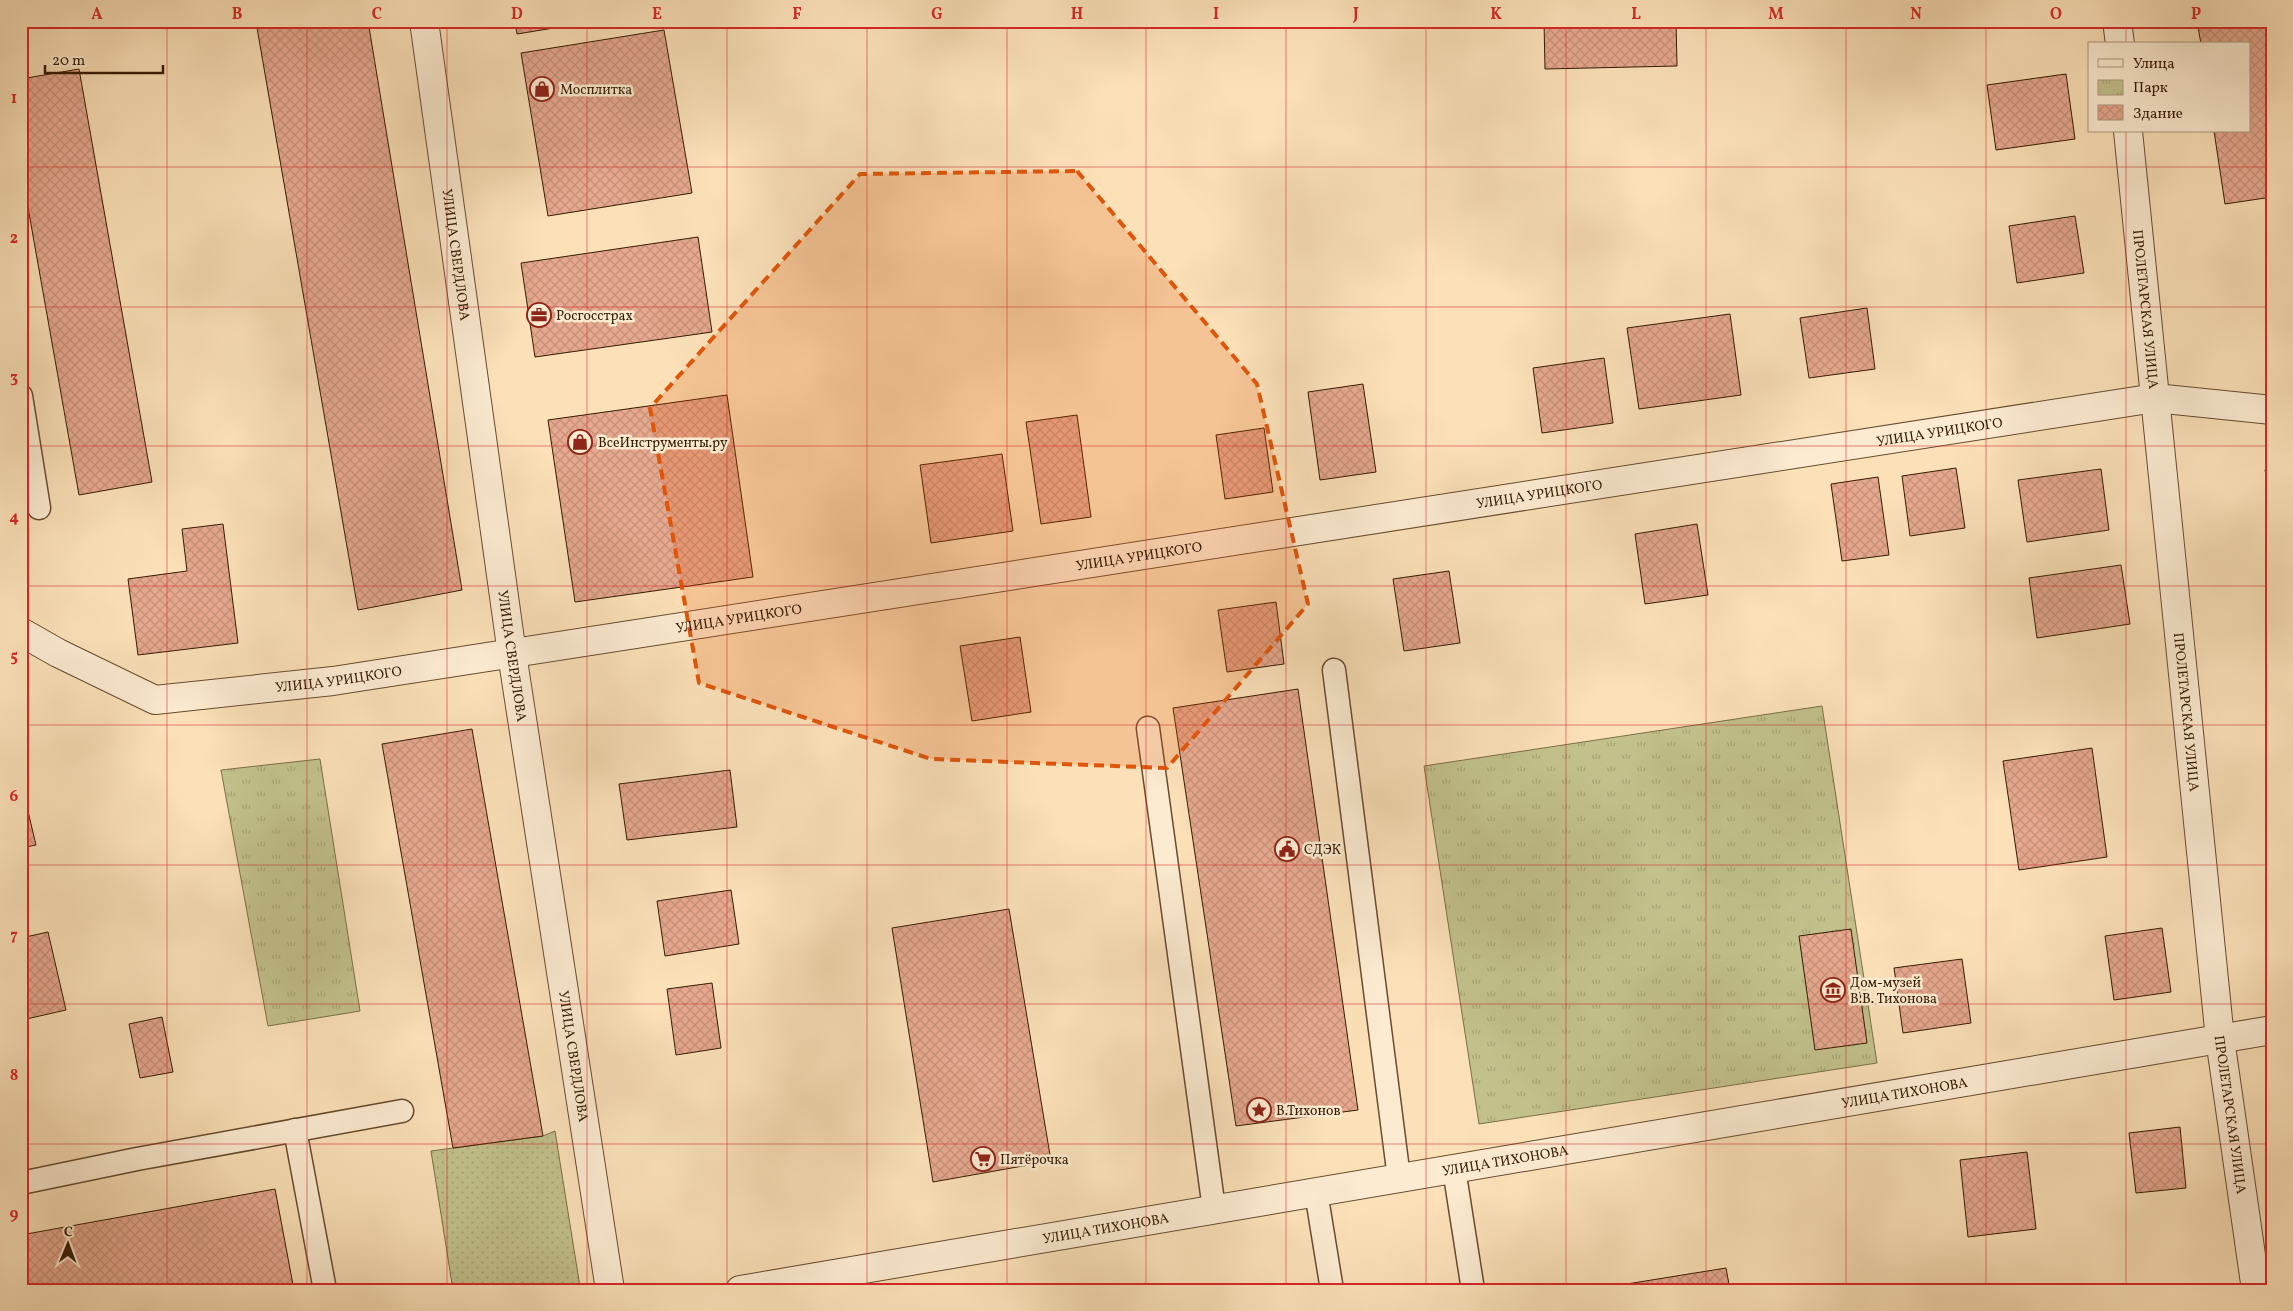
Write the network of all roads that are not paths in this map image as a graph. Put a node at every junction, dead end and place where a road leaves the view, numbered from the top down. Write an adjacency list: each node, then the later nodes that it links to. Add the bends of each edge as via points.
1 (424, 21): 10 (street, УЛИЦА СВЕРДЛОВА)
2 (2117, 21): 3 (street)
3 (2120, 42)
4 (2128, 132): 6 (street, ПРОЛЕТАРСКАЯ УЛИЦА)
5 (21, 396): 8 (lane)
6 (2156, 398): 7 (street, УЛИЦА УРИЦКОГО); 10 (street, УЛИЦА УРИЦКОГО); 14 (street, ПРОЛЕТАРСКАЯ УЛИЦА)
7 (2272, 410)
8 (39, 508)
9 (21, 632): 10 (street, УЛИЦА УРИЦКОГО, via 155,700 334,682)
10 (512, 654): 24 (street, УЛИЦА СВЕРДЛОВА)
11 (1334, 670): 18 (lane)
12 (1148, 728): 21 (lane)
13 (2272, 1030): 14 (street, УЛИЦА ТИХОНОВА)
14 (2220, 1039): 17 (street, УЛИЦА ТИХОНОВА); 28 (street, ПРОЛЕТАРСКАЯ УЛИЦА)
15 (402, 1111): 16 (lane)
16 (295, 1130): 19 (lane, via 137,1158); 23 (lane)
17 (1454, 1168): 18 (street, УЛИЦА ТИХОНОВА); 27 (lane)
18 (1399, 1178): 20 (street, УЛИЦА ТИХОНОВА)
19 (21, 1183)
20 (1316, 1192): 21 (street, УЛИЦА ТИХОНОВА); 26 (lane)
21 (1214, 1209): 22 (street, УЛИЦА ТИХОНОВА)
22 (839, 1281): 25 (street, УЛИЦА ТИХОНОВА)
23 (325, 1290)
24 (610, 1290)
25 (740, 1290)
26 (1332, 1290)
27 (1473, 1290)
28 (2256, 1290)

